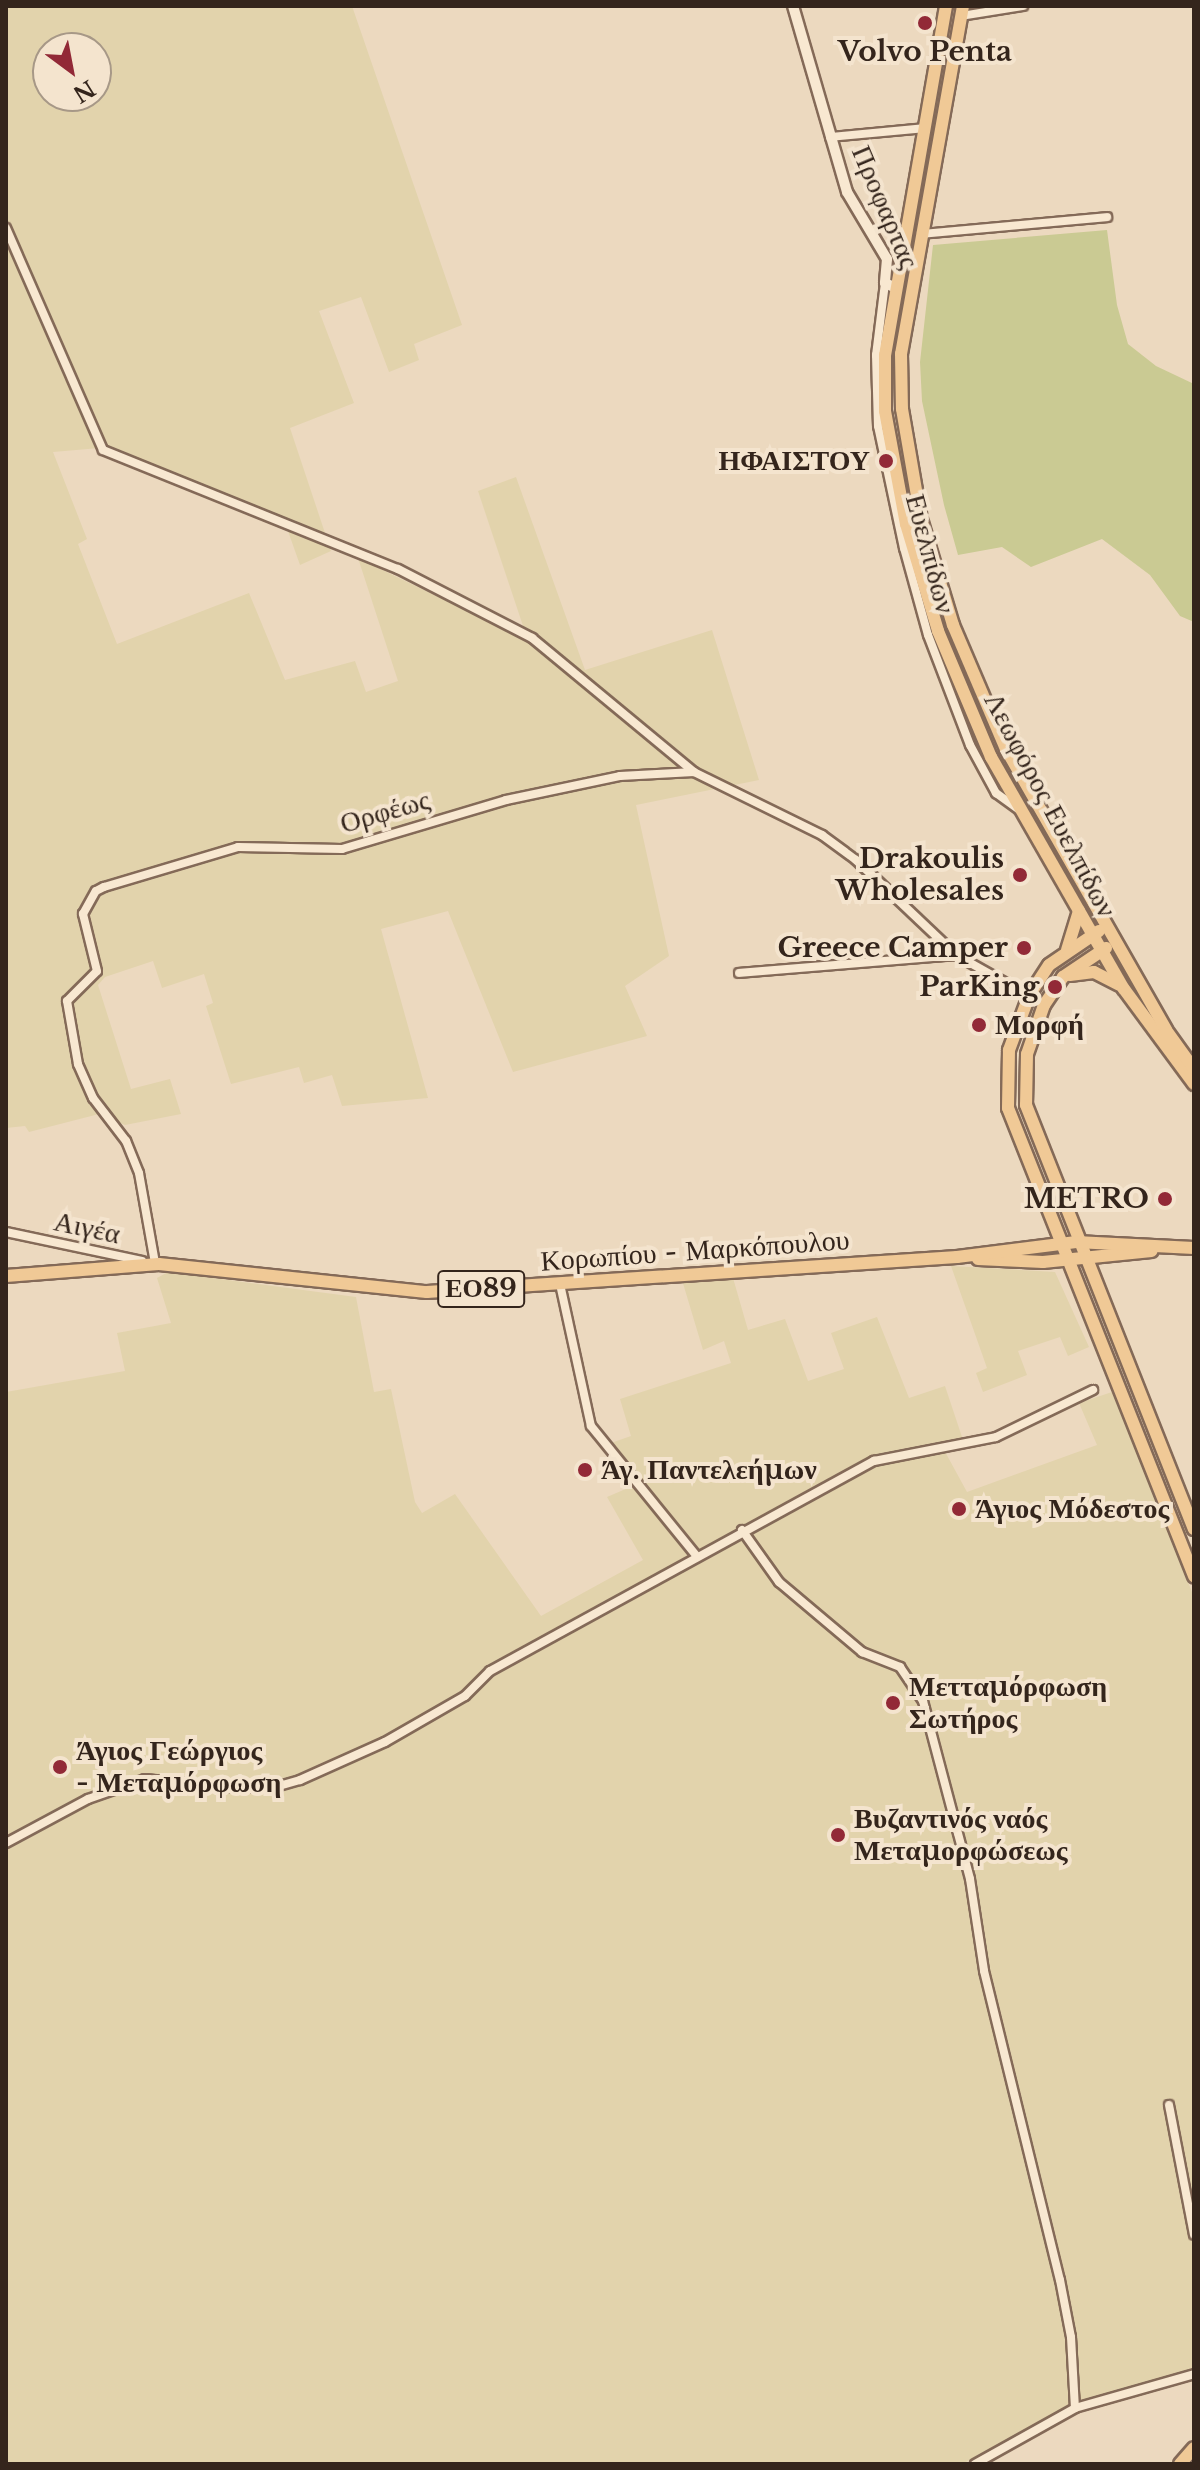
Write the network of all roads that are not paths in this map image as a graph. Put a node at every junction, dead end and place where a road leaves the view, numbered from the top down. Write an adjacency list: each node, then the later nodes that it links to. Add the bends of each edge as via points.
1 (793, 6): 6 (street, Προφαρτας)
2 (946, 6): 5 (main road, Λεωφόρος Ευελπίδων)
3 (1023, 6): 4 (street)
4 (962, 11): 9 (main road, Λεωφόρος Ευελπίδων)
5 (925, 128): 6 (street); 10 (main road, Λεωφόρος Ευελπίδων)
6 (830, 137): 10 (street, Προφαρτας, via 847,192 887,259)
7 (1107, 217): 9 (street)
8 (6, 228): 11 (street, via 103,450 398,569 532,638)
9 (921, 234): 13 (main road, Λεωφόρος Ευελπίδων, via 901,382 921,519 953,625 997,730)
10 (889, 285): 12 (main road, Λεωφόρος Ευελπίδων, via 881,355 908,547 982,737)
11 (694, 772): 18 (street, Ορφέως, via 822,835 856,860); 33 (street, Ορφέως, via 620,776 506,800 342,849 238,847 96,891 83,914 97,971 67,1001 76,1051 93,1098 126,1141 139,1173)
12 (1079, 911): 14 (main road, Λεωφόρος Ευελπίδων); 17 (main road)
13 (1106, 927): 14 (main road); 15 (main road, Λεωφόρος Ευελπίδων)
14 (1093, 935): 16 (main road, Λεωφόρος Ευελπίδων); 17 (main road)
15 (1116, 943): 16 (main road); 23 (main road, Λεωφόρος Ευελπίδων)
16 (1101, 951): 20 (main road); 21 (main road, Λεωφόρος Ευελπίδων)
17 (1066, 952): 22 (main road, via 1049,965)
18 (956, 955): 19 (street); 22 (street, Ορφέως)
19 (739, 973)
20 (1063, 977): 21 (main road, via 1094,972); 26 (main road, via 1030,1039 1024,1088 1029,1122)
21 (1124, 989): 24 (main road, Λεωφόρος Ευελπίδων)
22 (1029, 996): 27 (main road, via 1009,1050 1008,1108)
23 (1194, 1069)
24 (1194, 1084)
25 (6, 1232): 33 (street, Αιγέα)
26 (1076, 1242): 27 (main road, Κορωπίου - Μαρκόπουλου / ΕΟ89); 28 (main road, Κορωπίου - Μαρκόπουλου / ΕΟ89); 31 (main road)
27 (1057, 1243): 30 (main road, Κορωπίου - Μαρκόπουλου / ΕΟ89); 32 (main road)
28 (1174, 1248): 29 (main road, Κορωπίου - Μαρκόπουλου / ΕΟ89); 31 (main road, Κορωπίου - Μαρκόπουλου / ΕΟ89)
29 (1194, 1248)
30 (957, 1257): 32 (main road, Κορωπίου - Μαρκόπουλου / ΕΟ89); 35 (main road, Κορωπίου - Μαρκόπουλου / ΕΟ89)
31 (1083, 1259): 32 (main road, Κορωπίου - Μαρκόπουλου / ΕΟ89); 37 (main road)
32 (1064, 1260): 40 (main road)
33 (159, 1264): 34 (main road, Κορωπίου - Μαρκόπουλου / ΕΟ89); 35 (main road, Κορωπίου - Μαρκόπουλου / ΕΟ89, via 378,1291)
34 (6, 1276)
35 (560, 1284): 39 (street, via 591,1426)
36 (1093, 1390): 38 (street, via 996,1437 874,1461)
37 (1194, 1529)
38 (742, 1530): 39 (street); 45 (street, via 779,1582 862,1652 900,1667 923,1701 970,1879 984,1971 1060,2280 1071,2337)
39 (696, 1555): 41 (street, via 490,1671 465,1696 385,1742 300,1780 272,1788 236,1788 145,1779 98,1794)
40 (1194, 1576)
41 (6, 1843)
42 (1169, 2105): 43 (street)
43 (1194, 2235)
44 (1194, 2374): 45 (street)
45 (1075, 2408): 47 (street)
46 (1194, 2448): 48 (main road)
47 (975, 2464)
48 (1180, 2464)

